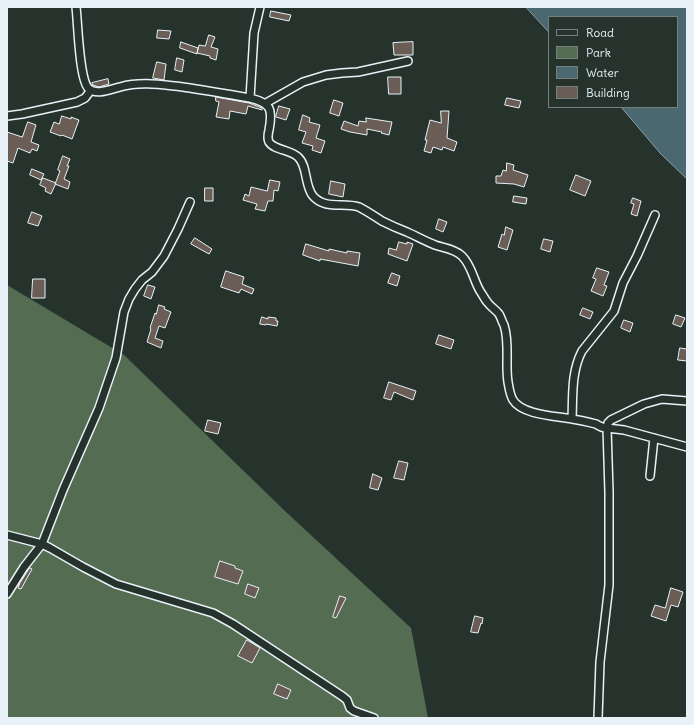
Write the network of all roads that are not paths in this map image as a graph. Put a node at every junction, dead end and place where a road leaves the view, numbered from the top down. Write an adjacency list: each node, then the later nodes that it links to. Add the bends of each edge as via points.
1 (76, 7): 4 (street, via 82,71)
2 (260, 7): 5 (street, via 254,33)
3 (408, 61): 6 (street, via 358,72 326,75 303,82)
4 (91, 90): 5 (street, via 144,84 186,87); 7 (street, via 85,98 77,102)
5 (250, 98): 6 (street)
6 (266, 103): 11 (street, via 271,118 269,142 299,157 313,196 320,202 333,206 358,207 383,221 452,250 468,262 478,288 499,314 504,326 508,382 513,400 519,406 541,414)
7 (7, 116)
8 (190, 202): 17 (street, via 164,256 152,272 138,284 129,299 124,312 116,358 99,408)
9 (655, 215): 11 (street, via 623,283 614,311 578,359 573,379)
10 (687, 401): 12 (street, via 662,399 644,404 611,420)
11 (572, 419): 12 (street)
12 (607, 428): 13 (street); 20 (street, via 609,585 600,662)
13 (654, 438): 14 (street); 15 (street)
14 (687, 447)
15 (650, 476)
16 (7, 535): 17 (street)
17 (42, 544): 18 (street); 19 (street, via 116,584 213,613 342,696 354,711)
18 (7, 594)
19 (374, 718)
20 (598, 718)

